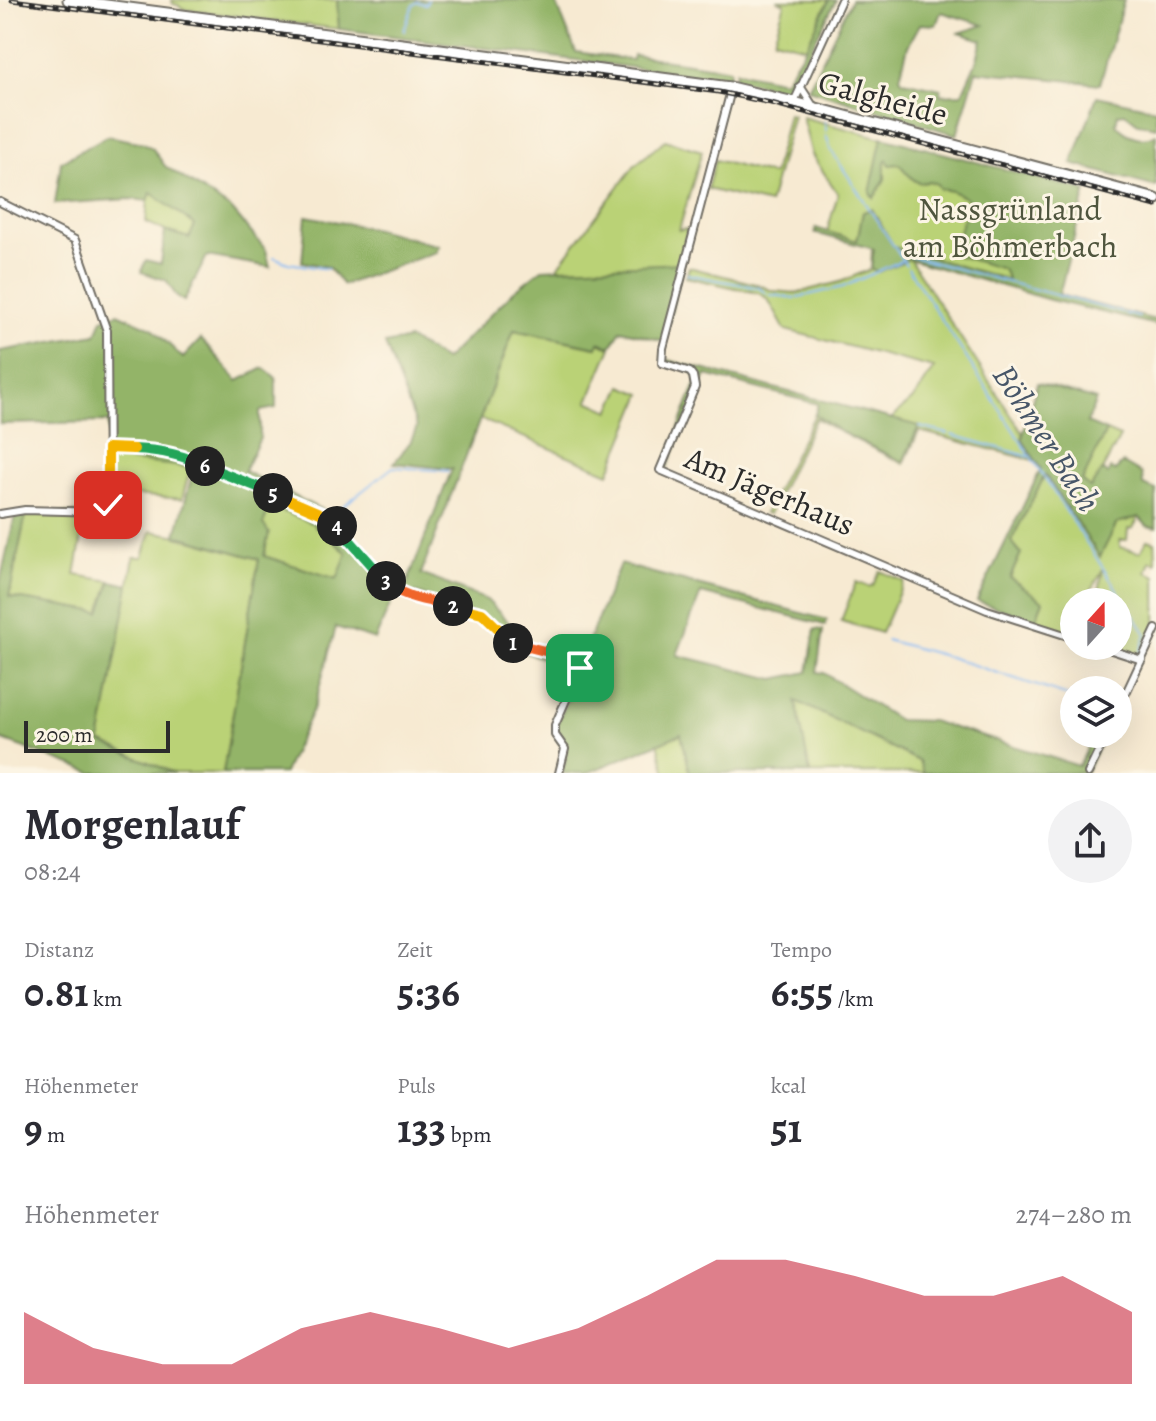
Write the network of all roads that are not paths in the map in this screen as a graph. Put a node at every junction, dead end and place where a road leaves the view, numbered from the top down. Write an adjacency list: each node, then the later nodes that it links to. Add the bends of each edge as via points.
1 (68, 0): 4 (main road, Galgheide)
2 (841, 0): 3 (street)
3 (800, 86): 5 (street); 6 (street)
4 (730, 87): 5 (main road, Galgheide); 12 (street, Am Jägerhaus, via 663,348 662,363 690,372 695,387 660,470 987,610)
5 (794, 102): 6 (main road, Galgheide)
6 (813, 107): 7 (main road, Galgheide)
7 (1156, 199)
8 (0, 202): 9 (street, via 75,240 107,331)
9 (108, 448): 10 (street, via 106,510); 17 (street, via 159,450 191,458 322,514 392,589 482,613 515,644 572,658 580,668 555,725 565,749)
10 (0, 514)
11 (1156, 629): 14 (street)
12 (1060, 633)
13 (1132, 657): 14 (street)
14 (1142, 660): 15 (street)
15 (1132, 681)
16 (1100, 748): 18 (street)
17 (559, 773)
18 (1088, 773)

